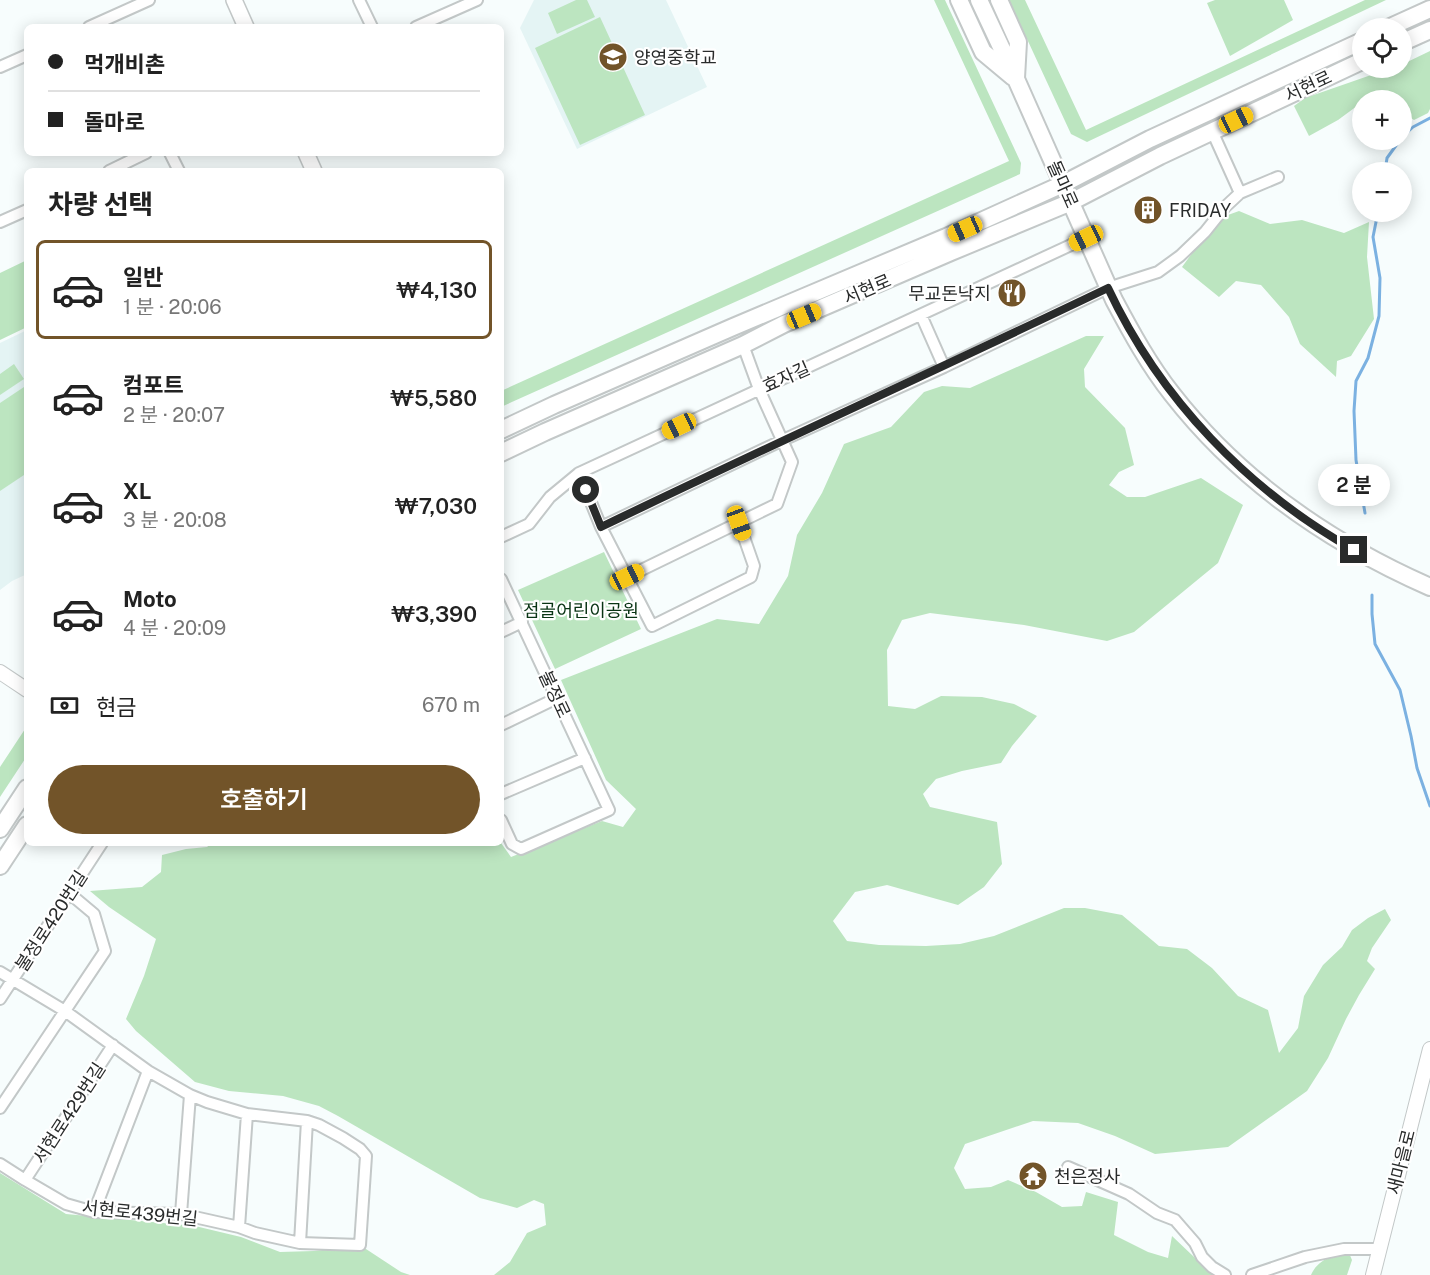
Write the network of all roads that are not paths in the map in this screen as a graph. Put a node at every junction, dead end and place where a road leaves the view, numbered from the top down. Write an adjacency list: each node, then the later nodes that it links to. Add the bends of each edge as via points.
1 (149, 0): 10 (street)
2 (234, 0): 11 (main road)
3 (359, 0): 12 (street)
4 (477, 0): 13 (street)
5 (959, 0): 20 (main road, via 983,52)
6 (979, 0): 20 (main road, 돌마로)
7 (999, 0): 20 (main road, via 1018,42)
8 (1430, 9): 9 (main road)
9 (1410, 18)
10 (110, 23)
11 (245, 24)
12 (371, 24)
13 (423, 24)
14 (1430, 30): 15 (main road)
15 (1412, 38)
16 (1352, 45): 25 (main road, 서현로)
17 (24, 56): 18 (street)
18 (0, 67)
19 (1352, 67): 21 (main road, 서현로)
20 (1016, 79): 25 (main road, 돌마로)
21 (1212, 131): 26 (street); 27 (main road, 서현로)
22 (140, 156): 23 (street)
23 (115, 168)
24 (1278, 177): 26 (street)
25 (1063, 184): 27 (main road, 돌마로); 36 (main road, 서현로)
26 (1240, 193): 31 (street, via 1205,232 1158,272)
27 (1071, 202): 30 (main road, 돌마로); 33 (main road, 서현로)
28 (24, 211): 29 (street)
29 (0, 222)
30 (1086, 238): 31 (main road, 돌마로); 32 (street, 효자길)
31 (1108, 288): 34 (street); 45 (main road, 돌마로, via 1172,394 1237,463 1294,512 1336,539)
32 (921, 315): 34 (street); 35 (street, 효자길)
33 (743, 345): 35 (street); 38 (main road, 서현로)
34 (944, 367): 37 (street)
35 (759, 389): 37 (street); 39 (street, 효자길)
36 (504, 429)
37 (783, 440): 40 (street, via 792,462 777,504); 41 (street)
38 (504, 452)
39 (579, 473): 41 (street); 42 (street, 효자길, via 549,497 528,524)
40 (739, 523): 43 (street); 43 (street, via 754,566 751,577 652,626)
41 (601, 527): 43 (street)
42 (504, 536)
43 (627, 577)
44 (504, 585): 46 (street, 불정로)
45 (1430, 587)
46 (522, 622): 47 (street); 50 (street, 불정로)
47 (504, 631)
48 (0, 672): 49 (street)
49 (24, 688)
50 (557, 698): 51 (street); 52 (street, 불정로)
51 (504, 724)
52 (585, 758): 54 (street); 55 (street, 불정로, via 609,810 522,849 512,844)
53 (24, 793): 56 (main road)
54 (504, 793)
55 (504, 827)
56 (0, 829)
57 (24, 830): 59 (main road)
58 (100, 846): 60 (street, 불정로420번길)
59 (0, 866)
60 (69, 893): 62 (street, 불정로420번길); 64 (street, via 94,914 105,951)
61 (0, 972): 62 (street, 서현로429번길)
62 (12, 980): 63 (street, 불정로420번길); 64 (street, 서현로429번길)
63 (0, 999)
64 (65, 1011): 65 (street, 서현로429번길); 69 (street)
65 (113, 1045): 67 (street, 서현로429번길); 74 (street, 서현로429번길)
66 (1430, 1048): 80 (street, 새마을로)
67 (148, 1071): 68 (street, 서현로429번길); 75 (street)
68 (190, 1095): 70 (street, 서현로429번길); 76 (street)
69 (0, 1108)
70 (247, 1114): 71 (street, 서현로429번길); 77 (street)
71 (307, 1121): 78 (street); 79 (street, 서현로429번길, via 343,1137 366,1156)
72 (0, 1164): 74 (street, 서현로439번길)
73 (1068, 1167): 81 (street, via 1175,1220 1202,1257)
74 (25, 1180): 75 (street, 서현로439번길, via 66,1204)
75 (94, 1212): 76 (street, 서현로439번길)
76 (181, 1214): 77 (street, 서현로439번길)
77 (239, 1227): 78 (street, 서현로439번길)
78 (300, 1243): 79 (street, 서현로439번길)
79 (360, 1245)
80 (1380, 1249): 82 (street, via 1344,1249); 83 (street, 새마을로)
81 (1225, 1275)
82 (1252, 1275)
83 (1373, 1275)

